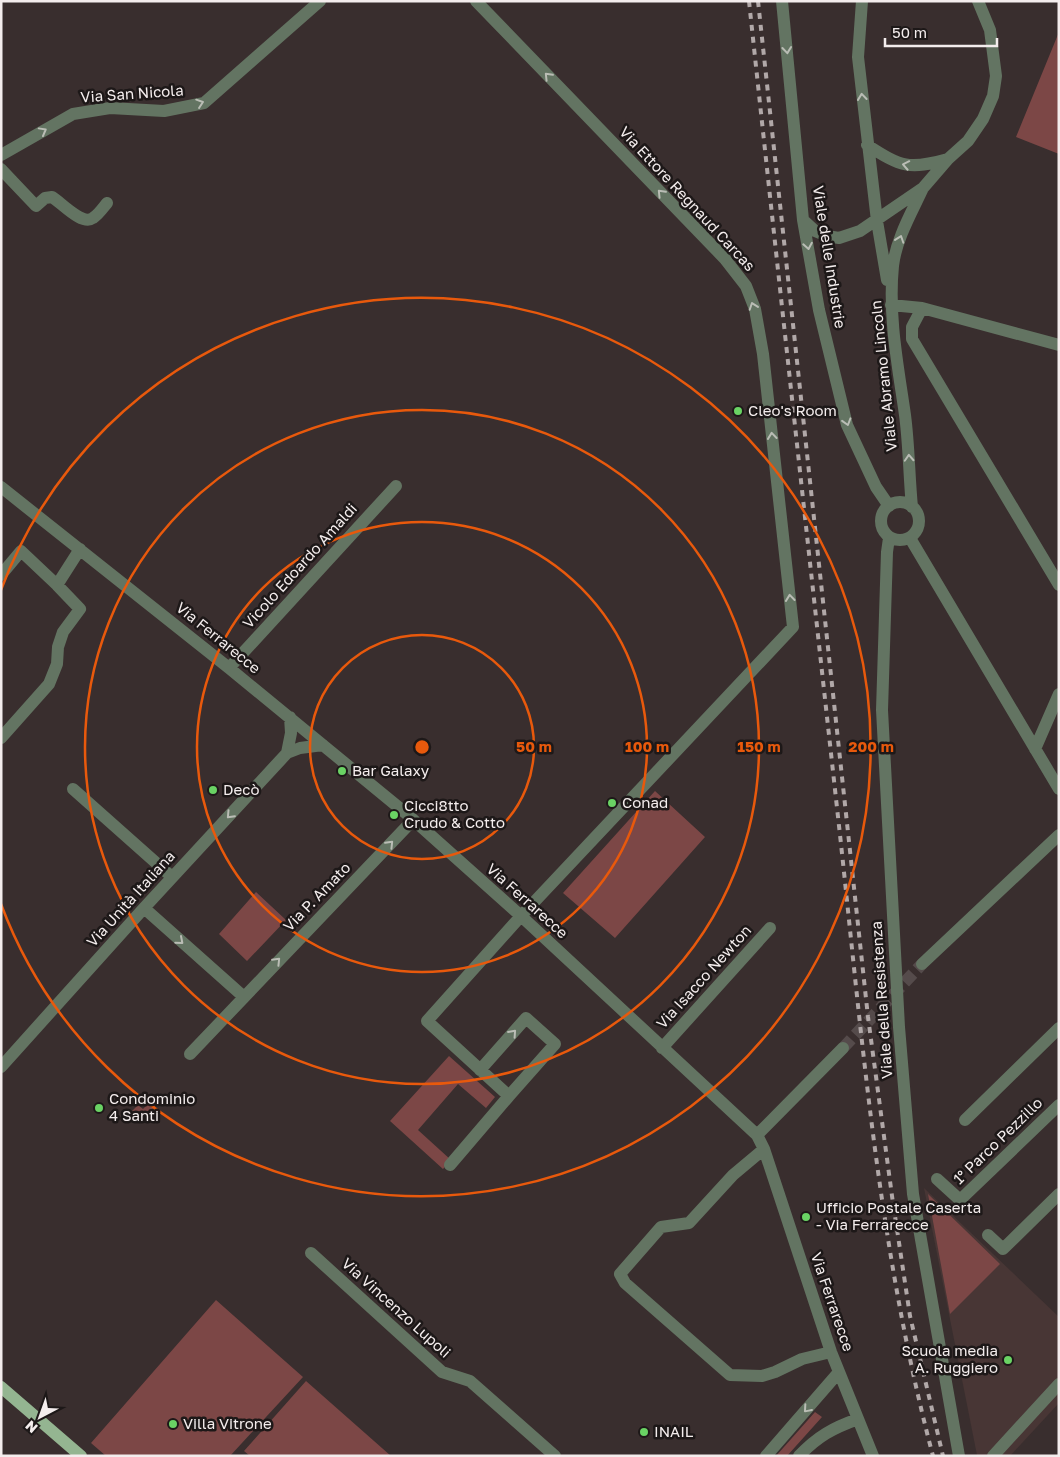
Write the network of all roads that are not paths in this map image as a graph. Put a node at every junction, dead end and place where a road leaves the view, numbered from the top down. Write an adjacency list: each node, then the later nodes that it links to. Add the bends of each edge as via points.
1 (320, 1): 7 (street, Via San Nicola, one-way to 1, via 73,114 110,108 164,111 204,103)
2 (476, 1): 40 (street, Via Ettore Regnaud Carcas, one-way to 2, via 793,627 763,354 755,309 746,286 713,247)
3 (782, 1): 12 (street, Viale delle Industrie, one-way to 12)
4 (862, 1): 6 (street, one-way to 4, via 858,57)
5 (978, 1): 8 (street, Viale Abramo Lincoln, via 993,47 996,76 993,96 968,141)
6 (867, 145): 8 (street, one-way to 6, via 910,167 893,162); 13 (street)
7 (3, 149)
8 (948, 160): 10 (street, Viale Abramo Lincoln)
9 (1, 169): 11 (street, via 36,206 45,198 52,197 84,220 93,218)
10 (923, 188): 13 (street, Viale Abramo Lincoln); 14 (street, Viale Abramo Lincoln, one-way to 10, via 897,250)
11 (107, 203)
12 (803, 220): 13 (street, Viale Abramo Lincoln, via 815,231 838,238 860,232); 19 (street, Viale delle Industrie, one-way to 19, via 819,310 847,425 876,487)
13 (877, 221): 14 (street)
14 (891, 305): 15 (street); 20 (street, Viale Abramo Lincoln, one-way to 14, via 907,433)
15 (922, 308): 16 (street); 26 (street, via 912,327 912,339)
16 (1059, 345)
17 (396, 486): 27 (street, Vicolo Edoardo Amaldi)
18 (1, 487): 23 (street, Via Ferrarecce)
19 (889, 506): 20 (street, via 902,502); 21 (street, via 881,522)
20 (912, 507): 22 (street, via 919,523)
21 (889, 538): 22 (street, via 899,541); 70 (street, Viale della Resistenza, via 882,710 899,1027 913,1194)
22 (910, 538): 32 (street)
23 (80, 549): 25 (street); 27 (street, Via Ferrarecce)
24 (1, 575): 25 (street, via 21,551)
25 (57, 584): 30 (street, via 80,610 63,632 57,664 49,684)
26 (1059, 585)
27 (229, 668): 29 (street, Via Ferrarecce)
28 (1059, 694): 32 (street)
29 (290, 717): 31 (street, Via Ferrarecce); 33 (street)
30 (1, 738)
31 (323, 745): 33 (street, Via Unità Italiana, via 300,748); 36 (street, Via Ferrarecce)
32 (1035, 749): 35 (street)
33 (287, 754): 38 (street, Via Unità Italiana, one-way to 38)
34 (73, 789): 38 (street)
35 (1059, 789)
36 (413, 820): 40 (street, Via Ferrarecce); 43 (street, Via P. Amato, one-way to 36)
37 (1059, 835): 42 (street)
38 (172, 877): 39 (street, Via Unità Italiana)
39 (144, 908): 43 (street, one-way to 43); 48 (street, Via Unità Italiana)
40 (521, 916): 45 (street, Via Ferrarecce); 49 (street, Via Ettore Regnaud Carcas, via 427,1021)
41 (770, 928): 45 (street, Via Isacco Newton)
42 (922, 964)
43 (244, 997): 47 (street, Via P. Amato)
44 (1059, 1028): 52 (street)
45 (662, 1048): 53 (street, Via Ferrarecce)
46 (843, 1048): 53 (street)
47 (190, 1054)
48 (1, 1067)
49 (480, 1070): 50 (street); 50 (street, one-way to 50, via 526,1018 555,1044)
50 (509, 1096): 55 (street)
51 (1059, 1105): 56 (street, 1° Parco Pezzillo, via 960,1200)
52 (965, 1120)
53 (757, 1135): 54 (street, Via Ferrarecce)
54 (764, 1149): 60 (street, Via Ferrarecce); 60 (street, via 733,1175 690,1223 661,1228 620,1274 624,1283 730,1375 762,1376 802,1359)
55 (450, 1165)
56 (937, 1179)
57 (1059, 1194): 58 (street, via 1003,1249)
58 (988, 1236)
59 (310, 1253): 66 (street, Via Vincenzo Lupoli, via 442,1372 470,1381)
60 (831, 1352): 61 (street, Via Ferrarecce)
61 (839, 1372): 64 (street, Via Ferrarecce); 67 (street, one-way to 67)
62 (1059, 1384): 71 (street)
63 (1, 1387): 65 (main road)
64 (858, 1419): 68 (street, via 826,1432); 69 (street, Via Ferrarecce)
65 (81, 1456)
66 (555, 1456)
67 (766, 1456)
68 (799, 1456)
69 (873, 1456)
70 (959, 1456)
71 (993, 1456)

